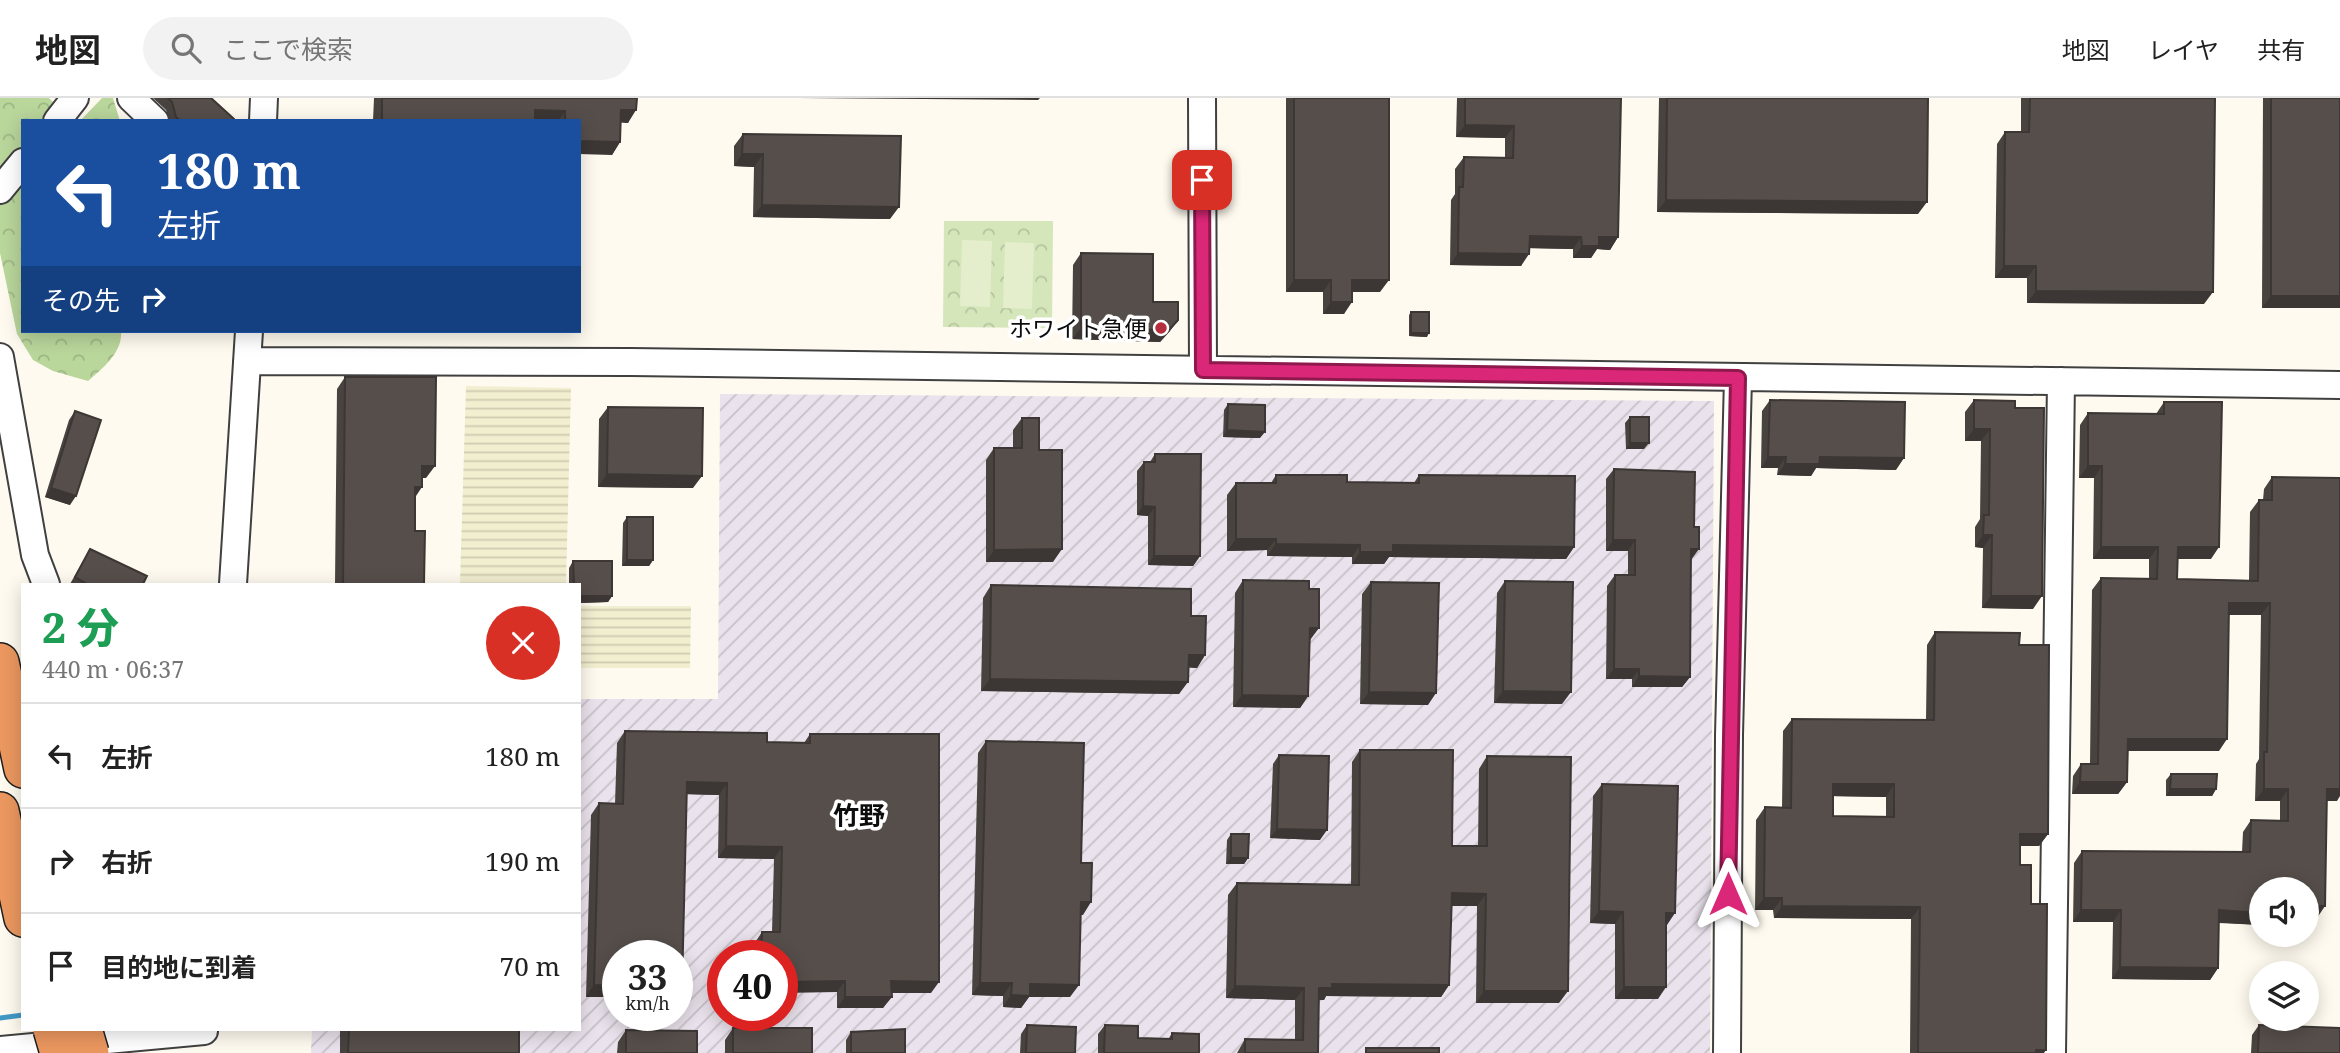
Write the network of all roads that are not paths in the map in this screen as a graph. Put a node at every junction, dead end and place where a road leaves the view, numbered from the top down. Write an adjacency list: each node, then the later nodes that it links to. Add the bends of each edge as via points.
1 (75, 98): 5 (street)
2 (131, 98): 6 (street)
3 (264, 98): 7 (street)
4 (1202, 98): 13 (street)
5 (59, 119)
6 (153, 119)
7 (263, 119)
8 (21, 164): 9 (street)
9 (0, 190)
10 (249, 333): 12 (street)
11 (0, 357): 17 (street, via 35,555)
12 (247, 361): 13 (street); 18 (street)
13 (1203, 370): 14 (street)
14 (1738, 378): 15 (street); 29 (street, via 1728,735)
15 (2061, 381): 16 (street); 30 (street)
16 (2340, 385)
17 (46, 583)
18 (233, 583)
19 (0, 662): 20 (highway)
20 (21, 760)
21 (0, 811): 22 (highway)
22 (21, 909)
23 (53, 1031): 27 (highway, bridge)
24 (84, 1031): 28 (highway, bridge)
25 (203, 1038): 26 (street)
26 (0, 1050)
27 (59, 1053)
28 (90, 1053)
29 (1727, 1053)
30 (2052, 1053)

